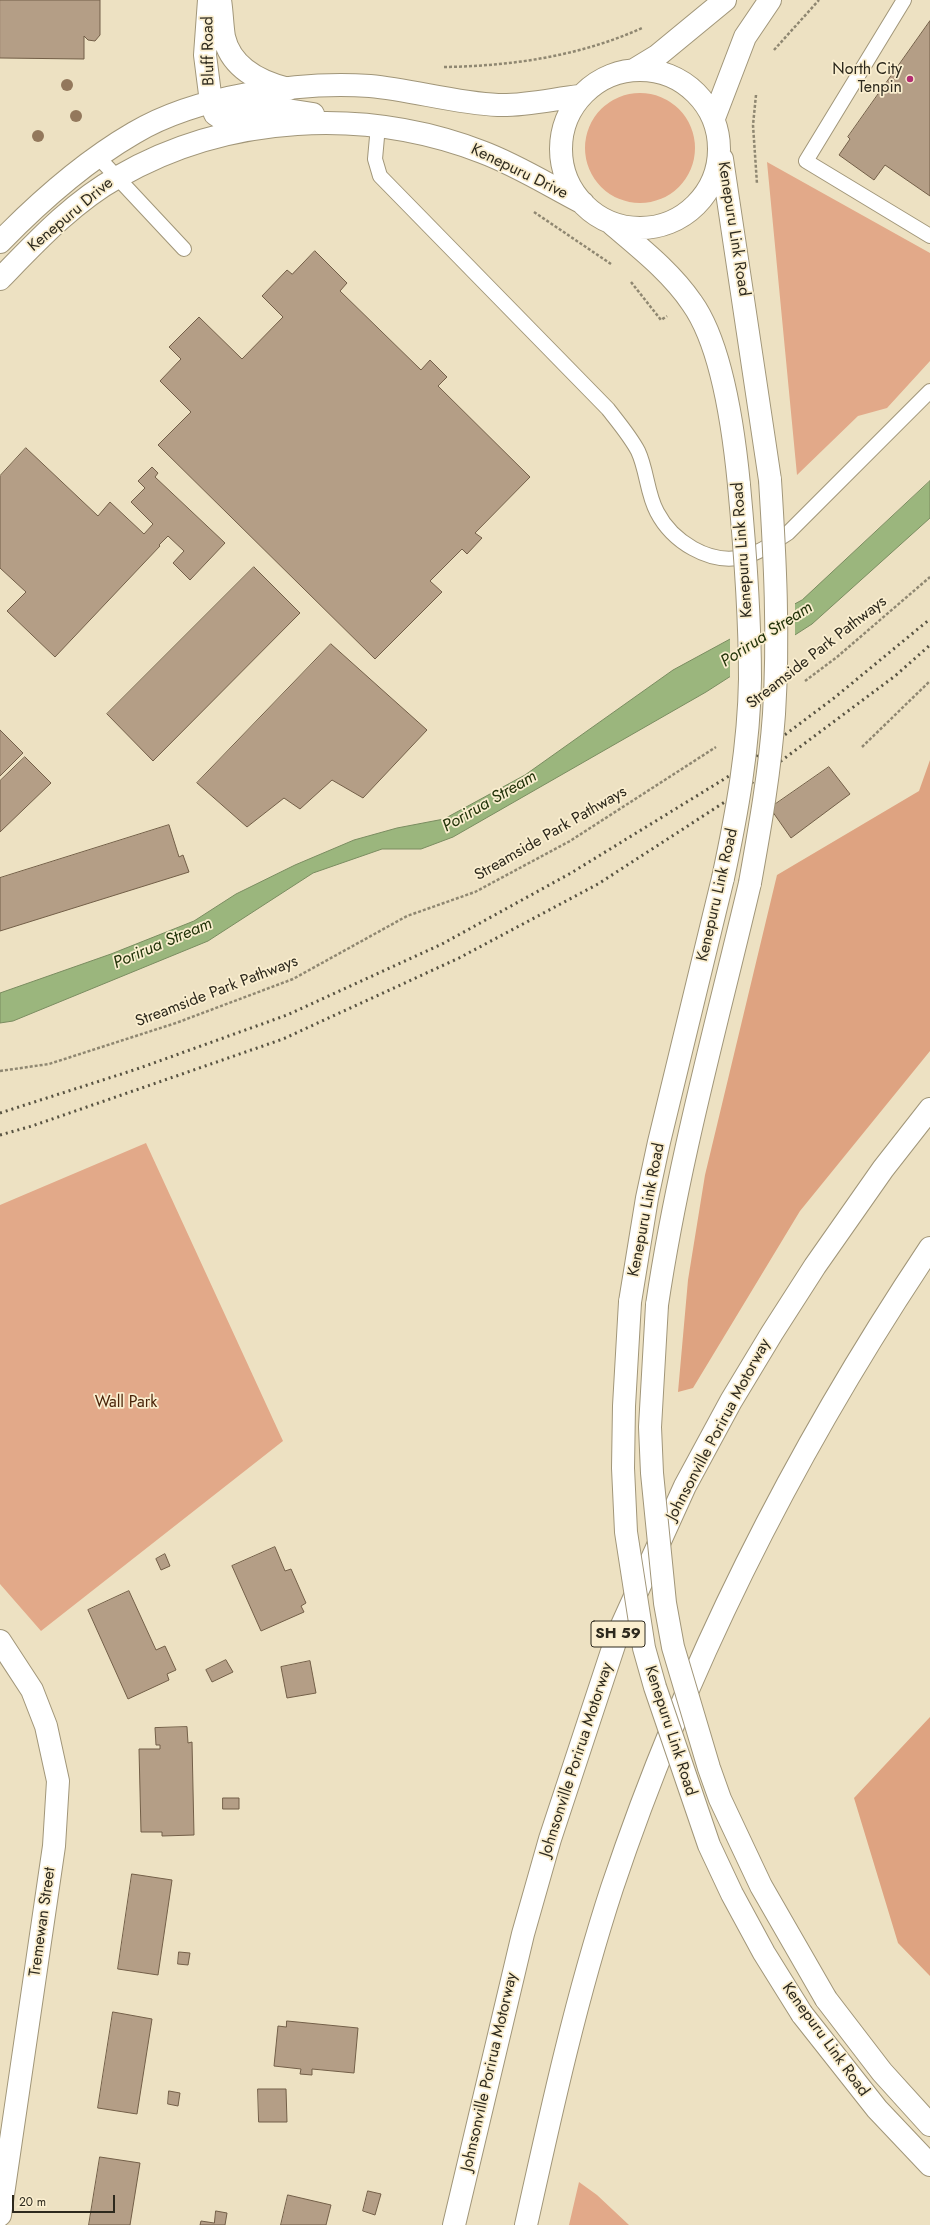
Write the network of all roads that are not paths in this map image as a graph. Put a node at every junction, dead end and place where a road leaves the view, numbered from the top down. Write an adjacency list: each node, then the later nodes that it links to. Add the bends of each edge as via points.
1 (209, 0): 9 (main road, Bluff Road, via 205,55)
2 (220, 0): 7 (main road, Bluff Road, via 225,39 238,64 270,84)
3 (725, 0): 6 (main road, via 656,56)
4 (770, 0): 10 (main road, via 745,37)
5 (904, 0): 18 (lane, via 806,161)
6 (634, 70): 8 (main road, via 603,80); 10 (main road, via 659,72 682,81 701,97)
7 (288, 89): 8 (main road, Kenepuru Drive, via 371,86 500,105); 9 (main road, Kenepuru Drive)
8 (580, 96): 16 (main road, via 565,125 561,152 564,170 572,188)
9 (211, 102): 11 (main road, via 215,114 221,118 280,109); 14 (main road, Kenepuru Drive, via 147,126)
10 (714, 118): 13 (main road)
11 (351, 124): 12 (main road, Kenepuru Drive); 15 (main road, Kenepuru Drive, via 274,126 243,130 175,150)
12 (378, 126): 16 (main road, Kenepuru Drive, via 429,136 483,152); 22 (lane, via 375,159 380,176 608,409 638,452 656,512 673,535 694,550 719,558 742,557 766,548 788,533)
13 (720, 142): 17 (main road, via 717,169 706,194 687,214 662,225 644,227); 26 (main road, Kenepuru Link Road, bridge, via 770,480 776,575 774,714 766,794 750,883 690,1132 666,1244 657,1305 650,1427 665,1603 673,1647 709,1768 720,1799 761,1886 826,1999 882,2072)
14 (98, 157): 15 (lane); 19 (main road, Kenepuru Drive, via 52,191)
15 (117, 177): 20 (lane); 21 (main road, Kenepuru Drive, via 52,227)
16 (583, 203): 17 (main road, Kenepuru Link Road)
17 (612, 224): 27 (main road, Kenepuru Link Road, bridge, via 676,282 692,303 705,327 715,355 733,429 746,563 750,680 746,742 737,811 659,1142 630,1302 623,1468 626,1532 644,1648 664,1716 709,1845 764,1953 802,2014 877,2109)
18 (930, 236)
19 (0, 242)
20 (184, 249)
21 (0, 279)
22 (930, 391)
23 (930, 1109): 29 (main road, Johnsonville Porirua Motorway / SH 59, via 883,1169 815,1266 731,1401 684,1486 617,1636 550,1839 523,1934)
24 (930, 1248): 30 (main road, via 824,1416 771,1514 720,1618 646,1794 612,1890 567,2042)
25 (0, 1641): 28 (main road, Tremewan Street, via 32,1690 46,1726 58,1781 54,1846)
26 (930, 2125)
27 (930, 2165)
28 (0, 2215)
29 (454, 2225)
30 (526, 2225)

